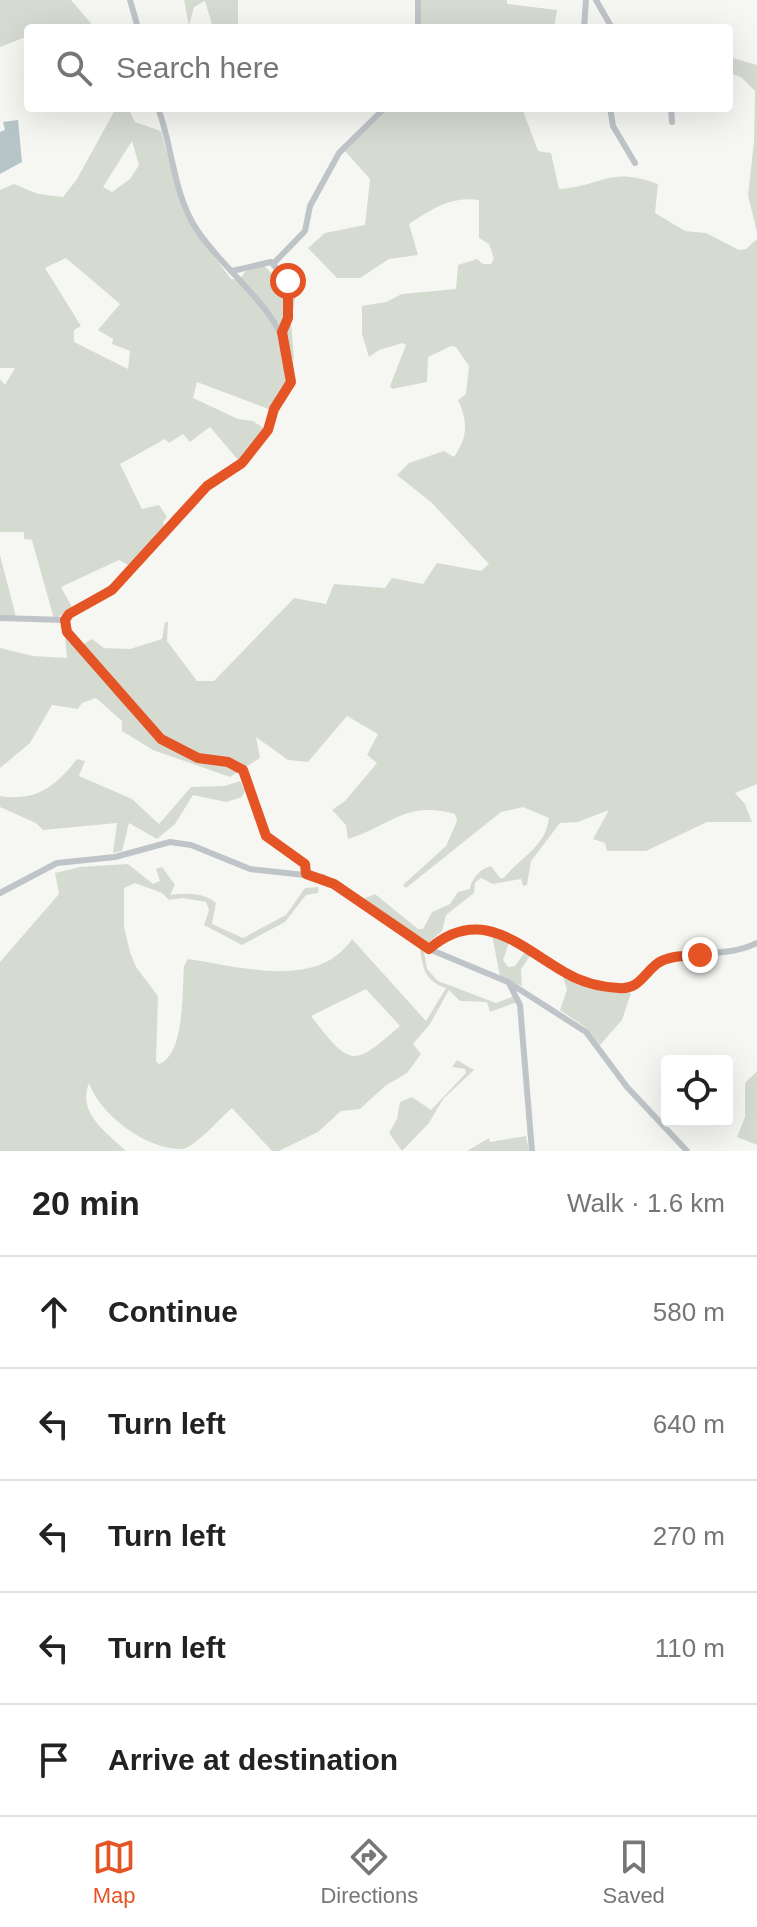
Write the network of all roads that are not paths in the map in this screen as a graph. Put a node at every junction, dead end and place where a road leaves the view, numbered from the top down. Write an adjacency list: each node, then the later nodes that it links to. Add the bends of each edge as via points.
1 (130, 0): 5 (street)
2 (418, 0): 6 (street)
3 (586, 0): 7 (street)
4 (596, 0): 8 (street)
5 (137, 24)
6 (418, 24)
7 (584, 24)
8 (610, 24)
9 (159, 112): 17 (street, via 188,215)
10 (381, 112): 15 (street, via 339,153 310,206 305,231)
11 (611, 112): 14 (street)
12 (671, 112): 13 (street)
13 (672, 122)
14 (635, 163)
15 (274, 263): 16 (street); 19 (street, via 290,285)
16 (246, 268): 17 (street); 18 (street)
17 (232, 271): 18 (street)
18 (240, 278): 19 (street)
19 (282, 332): 21 (street, via 291,382 264,438 239,467 207,486 112,590)
20 (0, 618): 21 (street)
21 (65, 620): 22 (street, via 70,637 161,739 198,758 243,770 266,836 305,864)
22 (306, 874): 23 (street, via 250,869 170,842 115,857 57,863); 25 (street, via 334,884)
23 (0, 893)
24 (757, 943): 25 (street, via 742,952 667,959 639,983 621,989 575,978 512,938 482,929 446,936)
25 (429, 949): 26 (street)
26 (508, 982): 27 (street, via 519,1002); 28 (street, via 586,1032 627,1087)
27 (532, 1151)
28 (687, 1151)

